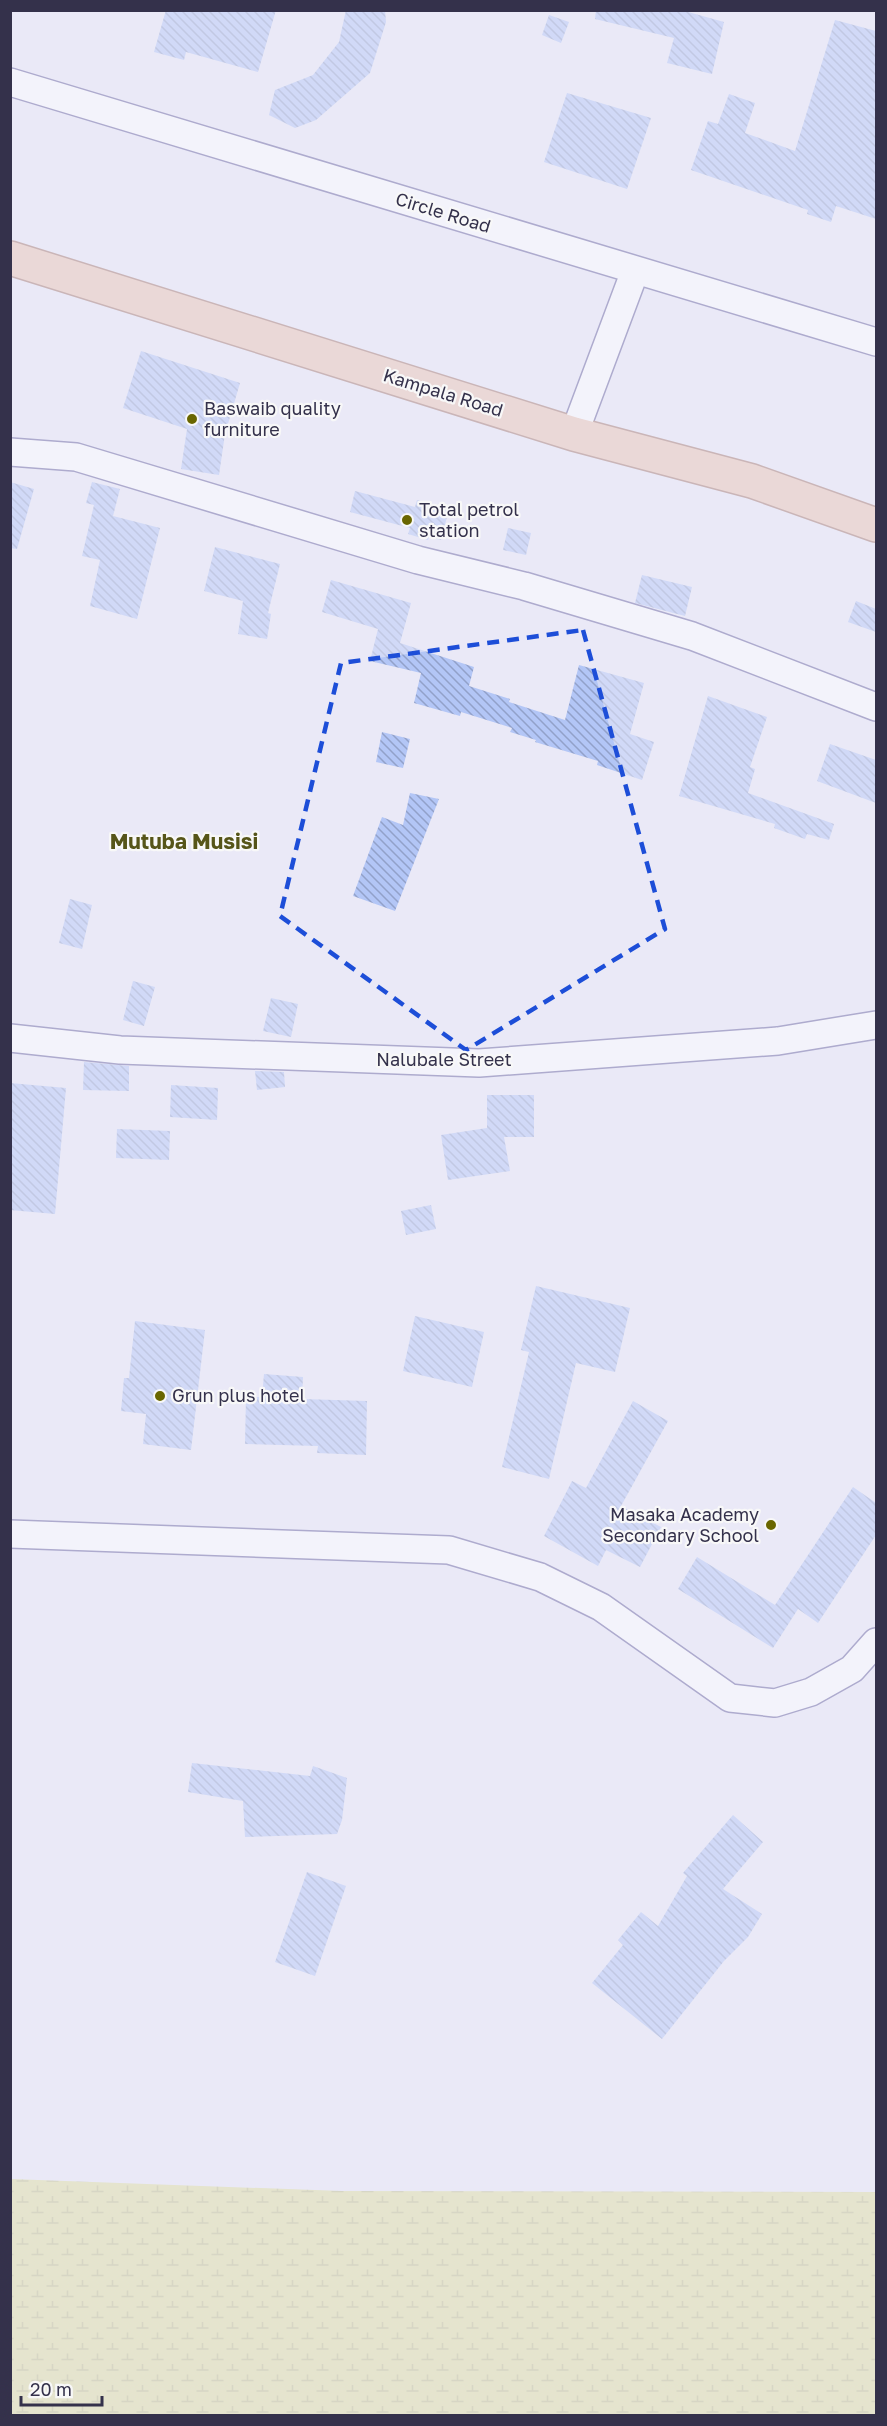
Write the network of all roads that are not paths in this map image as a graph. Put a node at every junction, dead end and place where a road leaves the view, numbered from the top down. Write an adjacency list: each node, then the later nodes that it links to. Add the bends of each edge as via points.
1 (10, 82): 3 (street, Circle Road)
2 (10, 258): 5 (main road, Kampala Road)
3 (635, 271): 4 (street, Circle Road); 5 (street)
4 (876, 342)
5 (574, 434): 7 (main road, Kampala Road, via 752,481)
6 (10, 452): 8 (street, via 76,457 418,560 692,636)
7 (876, 525)
8 (876, 706)
9 (876, 1025): 10 (street, Nalubale Street, via 778,1041 479,1063 120,1050)
10 (10, 1038)
11 (10, 1534): 12 (street, via 449,1550 540,1577 601,1607 730,1698 775,1703 811,1692 852,1670)
12 (876, 1642)

